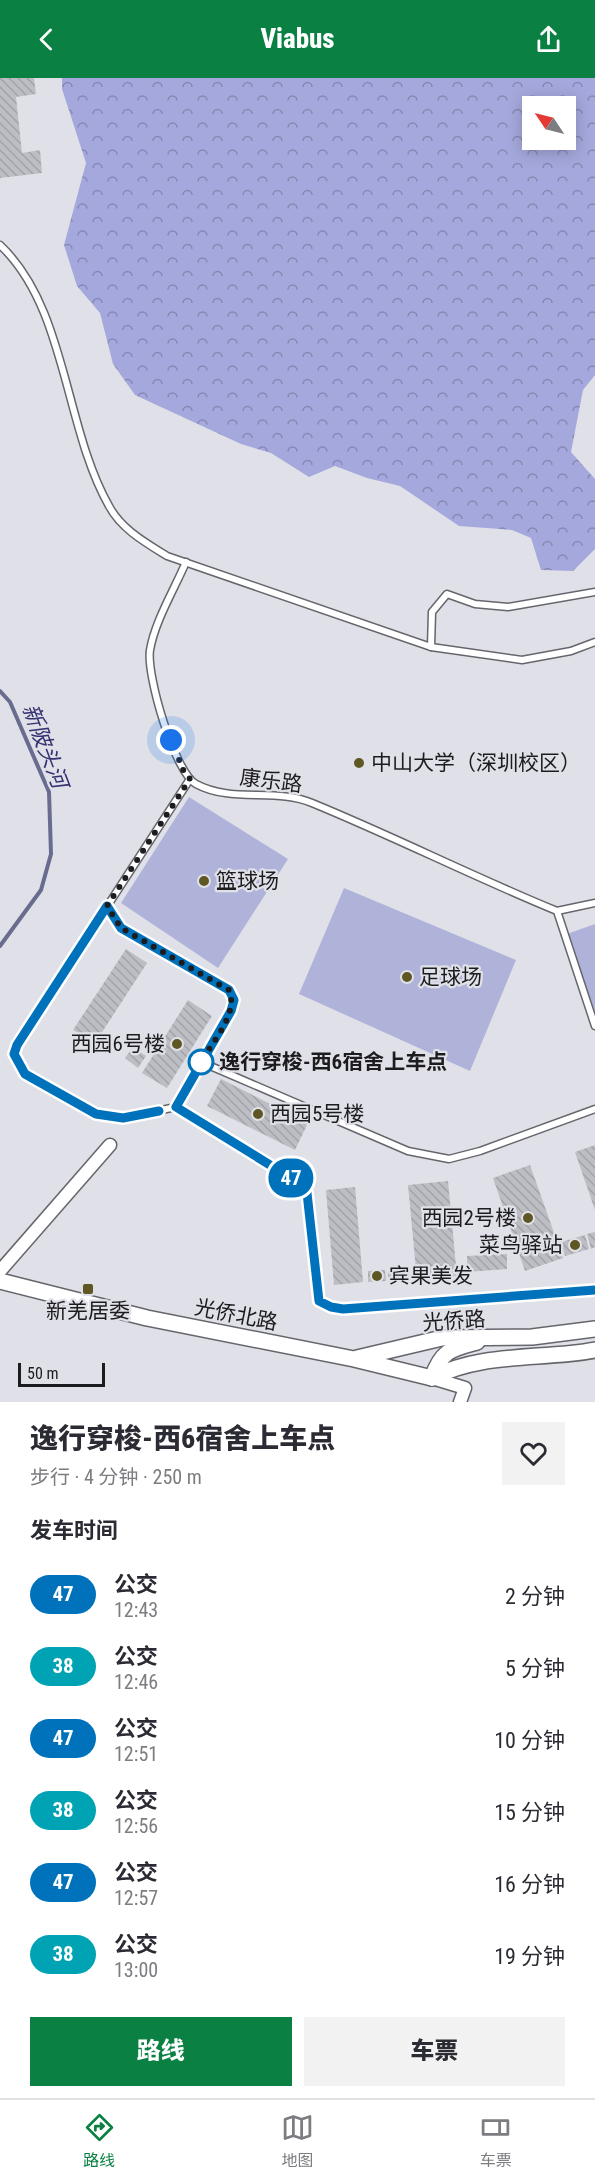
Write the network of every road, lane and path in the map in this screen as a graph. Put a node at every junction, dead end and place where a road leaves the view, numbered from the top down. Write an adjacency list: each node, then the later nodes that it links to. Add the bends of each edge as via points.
1 (0, 245): 2 (lane, via 40,302 109,507 137,538)
2 (186, 562): 5 (lane); 6 (lane, via 150,651 150,674 165,723)
3 (595, 592): 5 (lane, via 508,608 475,604 447,594 432,612)
4 (595, 642): 5 (lane, via 522,660)
5 (431, 647)
6 (190, 779): 8 (lane); 9 (lane, 康乐路, via 216,791 307,800)
7 (595, 903): 9 (lane)
8 (107, 906): 11 (lane, via 121,928 229,990 234,1000 231,1011); 12 (lane, via 14,1054 25,1074 96,1114 123,1118)
9 (556, 912): 10 (lane)
10 (595, 1026)
11 (201, 1062): 12 (lane); 13 (lane, via 408,1151 449,1159)
12 (176, 1107): 17 (lane, via 296,1181 307,1193 319,1301 325,1305 343,1309)
13 (595, 1109)
14 (110, 1145): 15 (street)
15 (0, 1271)
16 (0, 1281): 21 (street, 光侨北路, via 147,1318)
17 (595, 1290)
18 (589, 1331): 19 (street, 光侨路); 20 (street)
19 (487, 1339): 21 (street, 光侨路, via 442,1338); 22 (street, via 448,1351)
20 (591, 1351): 22 (street, 光侨路, via 461,1364)
21 (354, 1359): 22 (street, 光侨北路)
22 (432, 1378): 23 (street, 光侨北路, via 465,1388)
23 (460, 1402)

